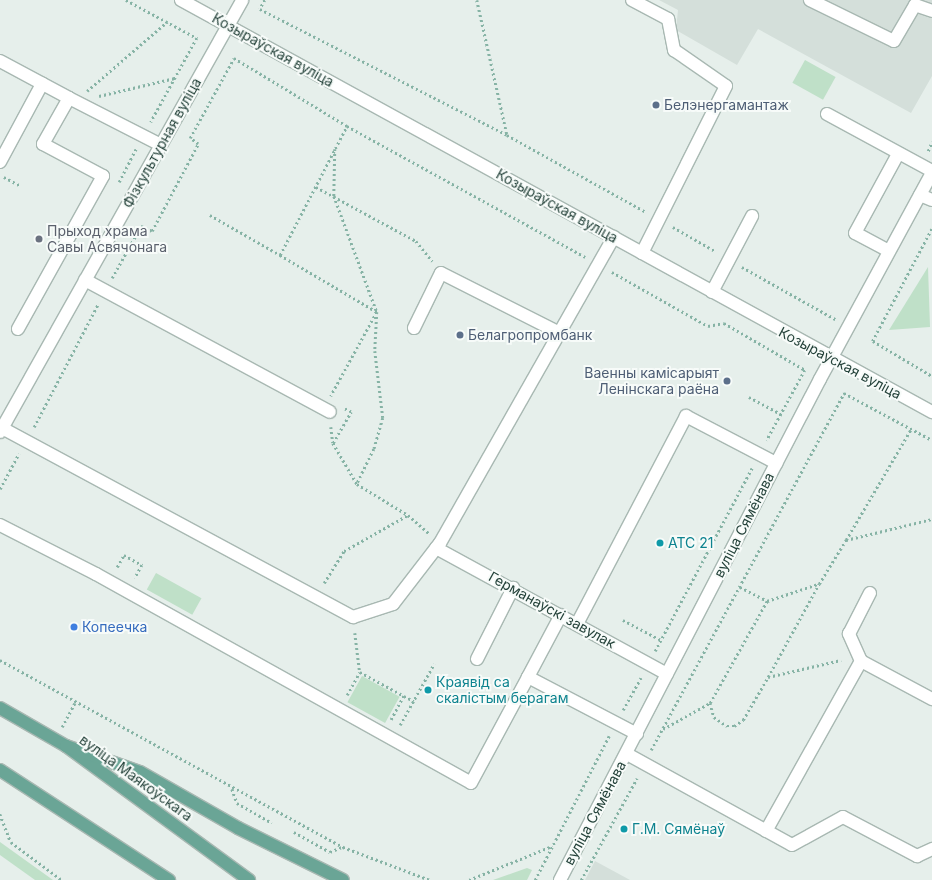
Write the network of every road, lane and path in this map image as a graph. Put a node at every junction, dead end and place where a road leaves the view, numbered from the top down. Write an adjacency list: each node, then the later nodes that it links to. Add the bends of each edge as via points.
1 (126, 0): 9 (path)
2 (181, 0): 10 (street, Козыраўская вуліца)
3 (242, 0): 10 (street, Фізкультурная вуліца)
4 (265, 0): 18 (path, via 260,9)
5 (477, 0): 18 (path)
6 (632, 0): 32 (street, via 668,19 674,50 726,86)
7 (810, 0): 8 (street, via 894,41 916,5)
8 (932, 11)
9 (167, 22): 12 (path, via 197,38); 14 (path)
10 (227, 26): 19 (street, Фізкультурная вуліца); 34 (street, Козыраўская вуліца)
11 (0, 61): 13 (street)
12 (175, 78): 14 (path); 16 (path)
13 (42, 84): 14 (street); 22 (street)
14 (72, 99): 19 (street); 47 (street, via 43,144 103,176)
15 (827, 114): 21 (street)
16 (151, 123)
17 (347, 126): 20 (path); 39 (path); 42 (path, via 234,58 190,138 198,144 152,231 141,226)
18 (507, 135): 32 (path)
19 (161, 145): 41 (street, Фізкультурная вуліца)
20 (335, 149): 26 (path); 28 (path)
21 (898, 154): 23 (street); 35 (street, via 854,232)
22 (0, 162)
23 (932, 172): 27 (street, вуліца Сямёнава)
24 (0, 175): 25 (path)
25 (21, 186)
26 (316, 187): 28 (path); 37 (path)
27 (920, 195): 29 (street); 35 (street, вуліца Сямёнава)
28 (334, 196): 40 (path, via 416,241); 44 (path)
29 (932, 200)
30 (210, 215): 37 (path)
31 (752, 216): 38 (street)
32 (660, 220): 36 (street); 38 (path)
33 (932, 229): 50 (path, via 873,341)
34 (614, 237): 36 (street, Козыраўская вуліца); 39 (street)
35 (889, 251): 49 (street, вуліца Сямёнава)
36 (642, 253): 43 (street, Козыраўская вуліца)
37 (280, 255): 44 (path)
38 (730, 259): 43 (street); 45 (path)
39 (598, 264): 48 (street); 54 (path, via 708,326 724,323 804,370)
40 (441, 272): 46 (street); 48 (street)
41 (85, 280): 42 (street); 56 (street, Фізкультурная вуліца)
42 (105, 290): 52 (street); 58 (path)
43 (712, 292): 49 (street, Козыраўская вуліца)
44 (377, 312): 52 (path); 62 (path, via 375,351 383,418 374,449)
45 (838, 321)
46 (414, 328)
47 (18, 330)
48 (558, 332): 68 (street)
49 (831, 358): 53 (street, Козыраўская вуліца); 61 (street, вуліца Сямёнава)
50 (932, 376)
51 (749, 397): 54 (path)
52 (330, 406)
53 (932, 412)
54 (781, 414): 60 (path)
55 (912, 429): 57 (path); 67 (path); 72 (path, via 844,393)
56 (1, 430): 58 (street)
57 (932, 440)
58 (26, 441): 63 (path); 78 (street)
59 (333, 443): 62 (path)
60 (759, 454): 61 (street); 80 (street, via 686,416)
61 (776, 463): 88 (street, вуліца Сямёнава)
62 (357, 484): 64 (path)
63 (0, 489)
64 (408, 515): 68 (path); 70 (path, via 344,551)
65 (932, 519): 67 (path)
66 (0, 525): 74 (street)
67 (846, 540): 71 (path)
68 (438, 545): 73 (street, Германаўскі завулак); 78 (street, via 393,604)
69 (131, 579): 69 (path, via 134,580 142,565 124,555 116,570); 74 (path)
70 (324, 584)
71 (819, 584): 76 (path); 90 (path)
72 (740, 587): 76 (path); 98 (path)
73 (513, 588): 77 (street, Германаўскі завулак); 82 (street)
74 (126, 591): 97 (street)
75 (870, 594): 85 (street, via 849,634)
76 (767, 601): 95 (path)
77 (561, 615): 80 (street, Германаўскі завулак); 89 (street)
78 (353, 617): 87 (path)
79 (623, 620): 81 (path)
80 (577, 624): 88 (street, Германаўскі завулак)
81 (661, 640)
82 (477, 659)
83 (841, 659): 90 (path)
84 (0, 660): 94 (path)
85 (861, 661): 92 (street); 109 (street)
86 (434, 664): 93 (path)
87 (360, 672): 91 (path); 97 (path)
88 (667, 674): 99 (street, вуліца Сямёнава)
89 (528, 677): 99 (street); 100 (street, via 471,783)
90 (768, 677): 95 (path, via 743,720 734,726 727,726 714,717)
91 (404, 696): 93 (path); 100 (path)
92 (932, 699)
93 (414, 701): 100 (path)
94 (75, 703): 101 (path); 106 (path)
95 (710, 703): 98 (path)
96 (0, 708): 101 (main road, вуліца Маякоўскага)
97 (338, 709): 100 (street)
98 (663, 729): 104 (path)
99 (636, 734): 103 (street, вуліца Сямёнава)
100 (388, 737)
101 (55, 739): 102 (main road, вуліца Маякоўскага)
102 (66, 746): 116 (main road, вуліца Маякоўскага); 117 (main road, via 140,772 238,828)
103 (627, 754): 104 (street); 120 (street, вуліца Сямёнава)
104 (644, 764): 109 (street); 121 (path)
105 (0, 770): 115 (main road)
106 (232, 789): 108 (path, via 237,803); 112 (path)
107 (0, 814): 114 (path, via 11,842)
108 (272, 823)
109 (766, 831): 113 (street, via 792,845 843,817 917,856)
110 (294, 832): 112 (path, via 330,852)
111 (552, 846): 119 (path)
112 (343, 847): 118 (path)
113 (932, 849)
114 (62, 880)
115 (169, 880)
116 (249, 880)
117 (343, 880)
118 (430, 880)
119 (469, 880)
120 (560, 880)
121 (581, 880)

